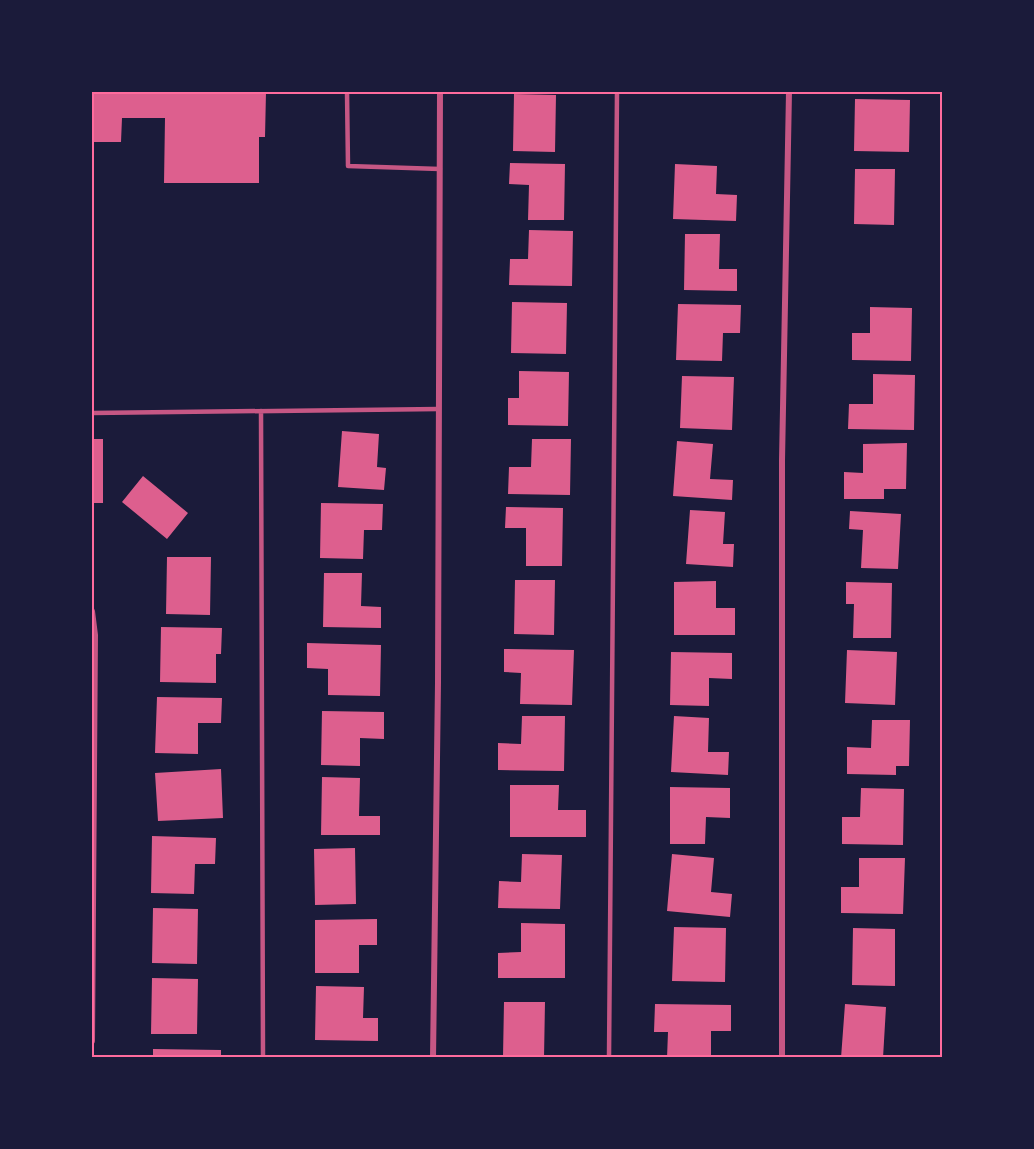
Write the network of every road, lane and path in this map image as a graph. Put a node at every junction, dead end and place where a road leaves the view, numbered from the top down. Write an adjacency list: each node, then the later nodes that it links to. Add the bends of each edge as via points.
1 (347, 92): 5 (lane, via 348,166)
2 (440, 92): 5 (street)
3 (617, 92): 13 (lane)
4 (789, 92): 14 (street, via 782,461)
5 (440, 169): 6 (street)
6 (440, 409): 7 (lane); 12 (street)
7 (261, 411): 8 (lane); 11 (lane)
8 (92, 413)
9 (92, 611): 10 (street)
10 (92, 1041)
11 (263, 1058)
12 (433, 1058)
13 (609, 1058)
14 (782, 1058)

